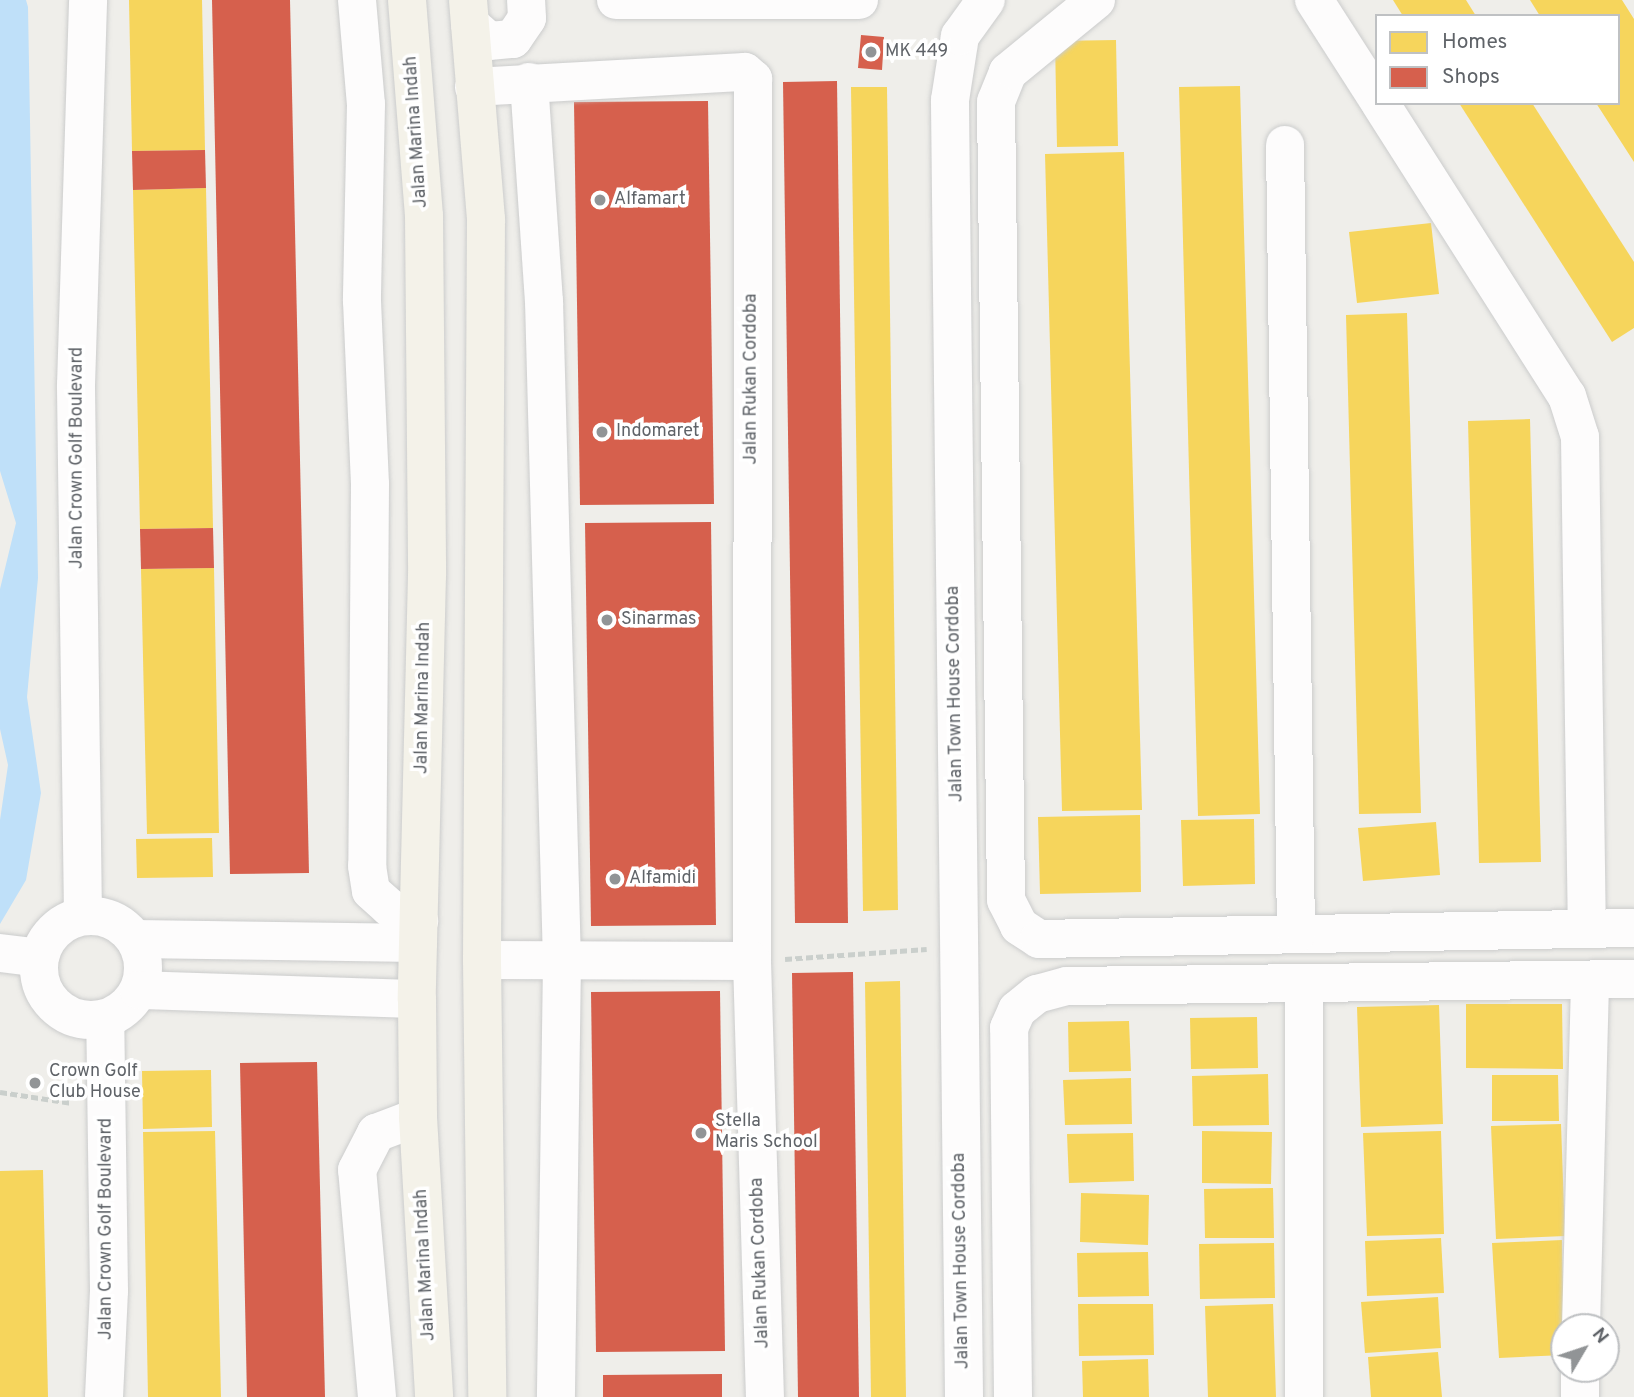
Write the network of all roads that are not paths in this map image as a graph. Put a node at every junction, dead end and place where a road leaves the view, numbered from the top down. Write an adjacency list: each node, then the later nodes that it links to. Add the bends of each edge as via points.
1 (88, 0): 16 (street, Jalan Crown Golf Boulevard, via 76,386)
2 (357, 0): 19 (street, via 366,104 362,301 370,484 366,866 371,891)
3 (407, 0): 19 (main road, Jalan Marina Indah, via 424,229 427,575)
4 (526, 0): 10 (street, via 527,18 513,39 489,41)
5 (616, 0): 6 (street)
6 (859, 0)
7 (986, 0): 41 (street, Jalan Town House Cordoba, via 960,36 950,100)
8 (1096, 0): 20 (street, via 1008,72 996,102 1006,900 1019,926 1039,939)
9 (1314, 0): 13 (street)
10 (469, 12): 12 (main road)
11 (529, 82): 12 (street, Jalan Rukan Cordoba); 25 (street, via 544,301); 26 (street, Jalan Rukan Cordoba, via 745,72 753,79)
12 (474, 87): 24 (main road, via 486,219)
13 (1375, 95)
14 (1381, 105): 18 (street, via 1567,396 1580,437)
15 (1285, 145): 20 (street)
16 (83, 916): 21 (street, via 116,921); 23 (street, via 67,921 49,936)
17 (1634, 928): 18 (street)
18 (1587, 929): 20 (street)
19 (418, 932): 21 (street); 31 (main road, Jalan Marina Indah)
20 (1296, 934)
21 (136, 940): 30 (street, via 145,965)
22 (0, 953): 23 (street)
23 (40, 958): 32 (street, via 40,979 49,999 64,1013 84,1020)
24 (482, 960): 25 (street); 38 (main road)
25 (562, 961): 26 (street); 39 (street)
26 (752, 961): 40 (street, Jalan Rukan Cordoba)
27 (1634, 979): 28 (street)
28 (1590, 980): 29 (street); 34 (street)
29 (1304, 983): 42 (street, via 1067,986 1037,994 1017,1010 1009,1028); 43 (street)
30 (139, 990): 31 (street); 32 (street, via 126,1009)
31 (417, 999): 33 (main road, Jalan Marina Indah)
32 (105, 1019): 35 (street, Jalan Crown Golf Boulevard, via 109,1291)
33 (418, 1117): 36 (street, via 376,1133 358,1170); 37 (main road, Jalan Marina Indah)
34 (1581, 1313)
35 (104, 1397)
36 (377, 1397)
37 (434, 1397)
38 (487, 1397)
39 (556, 1397)
40 (765, 1397)
41 (964, 1397)
42 (1013, 1397)
43 (1304, 1397)

